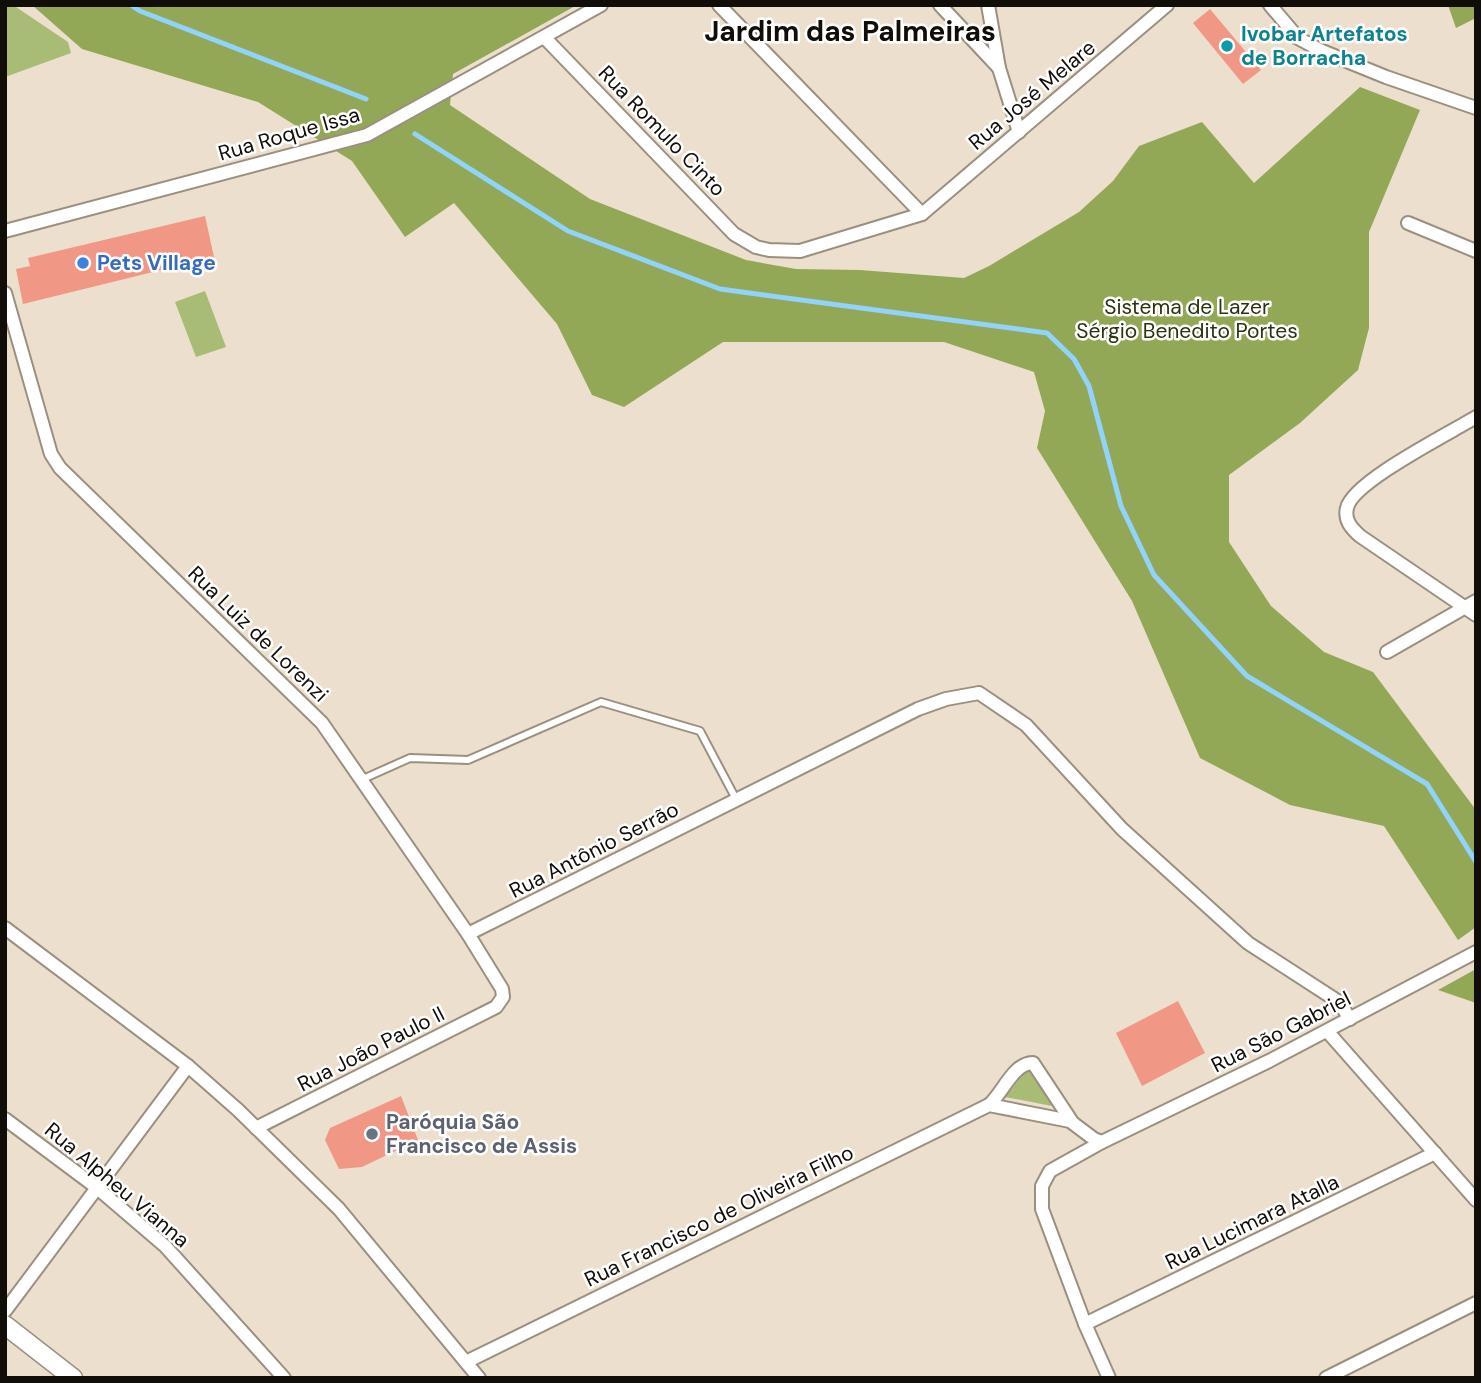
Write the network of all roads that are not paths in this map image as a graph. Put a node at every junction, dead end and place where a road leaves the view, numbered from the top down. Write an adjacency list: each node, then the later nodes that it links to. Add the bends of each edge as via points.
1 (601, 5): 7 (street, Rua Roque Issa)
2 (719, 5): 11 (street)
3 (940, 5): 8 (street)
4 (988, 5): 8 (street)
5 (1167, 5): 10 (street, Rua José Melare)
6 (1270, 5): 9 (street, via 1298,38 1322,51)
7 (544, 37): 13 (street, Rua Roque Issa, via 367,135); 14 (street, Rua Romulo Cinto, via 734,234)
8 (999, 68): 10 (street)
9 (1476, 108)
10 (1019, 132): 11 (street, Rua José Melare)
11 (922, 214): 14 (street, Rua José Melare, via 800,251)
12 (1408, 223): 15 (street)
13 (5, 231)
14 (755, 247)
15 (1476, 251)
16 (5, 293): 21 (street, Rua Luiz de Lorenzi, via 51,454 60,468 322,723)
17 (1476, 417): 18 (street, via 1369,481 1352,496 1346,513 1360,536)
18 (1470, 604): 19 (street); 20 (street)
19 (1476, 615)
20 (1387, 652)
21 (363, 779): 22 (lane, via 410,758 468,760 601,702 700,731); 24 (street, Rua Luiz de Lorenzi)
22 (737, 800): 24 (street, Rua Antônio Serrão); 27 (street, Rua Antônio Serrão, via 918,709 979,693 1026,725 1122,829 1248,943 1339,1002)
23 (5, 928): 29 (street)
24 (468, 934): 26 (street, Rua Luiz de Lorenzi, via 502,989)
25 (1476, 952): 27 (street, Rua São Gabriel)
26 (501, 1001): 33 (street, Rua João Paulo II)
27 (1350, 1019): 28 (street, Rua São Gabriel)
28 (1327, 1031): 34 (street, Rua São Gabriel); 35 (street)
29 (188, 1066): 33 (street); 36 (street)
30 (989, 1104): 32 (street, Rua Francisco de Oliveira Filho); 32 (street, Rua Francisco de Oliveira Filho, via 1017,1070 1033,1063); 42 (street, Rua Francisco de Oliveira Filho)
31 (5, 1119): 36 (street, Rua Alpheu Vianna)
32 (1072, 1122): 34 (street, Rua Francisco de Oliveira Filho)
33 (256, 1128): 42 (street, via 339,1209)
34 (1102, 1142): 40 (street, Rua São Gabriel, via 1053,1168 1042,1186 1042,1209)
35 (1435, 1153): 37 (street); 40 (street, Rua Lucimara Atalla)
36 (96, 1187): 39 (street); 44 (street, Rua Alpheu Vianna, via 165,1246)
37 (1476, 1200)
38 (1476, 1303): 47 (street)
39 (5, 1311)
40 (1086, 1324): 46 (street, Rua São Gabriel)
41 (5, 1325): 43 (street)
42 (466, 1362): 45 (street)
43 (73, 1378)
44 (284, 1378)
45 (479, 1378)
46 (1109, 1378)
47 (1326, 1378)

